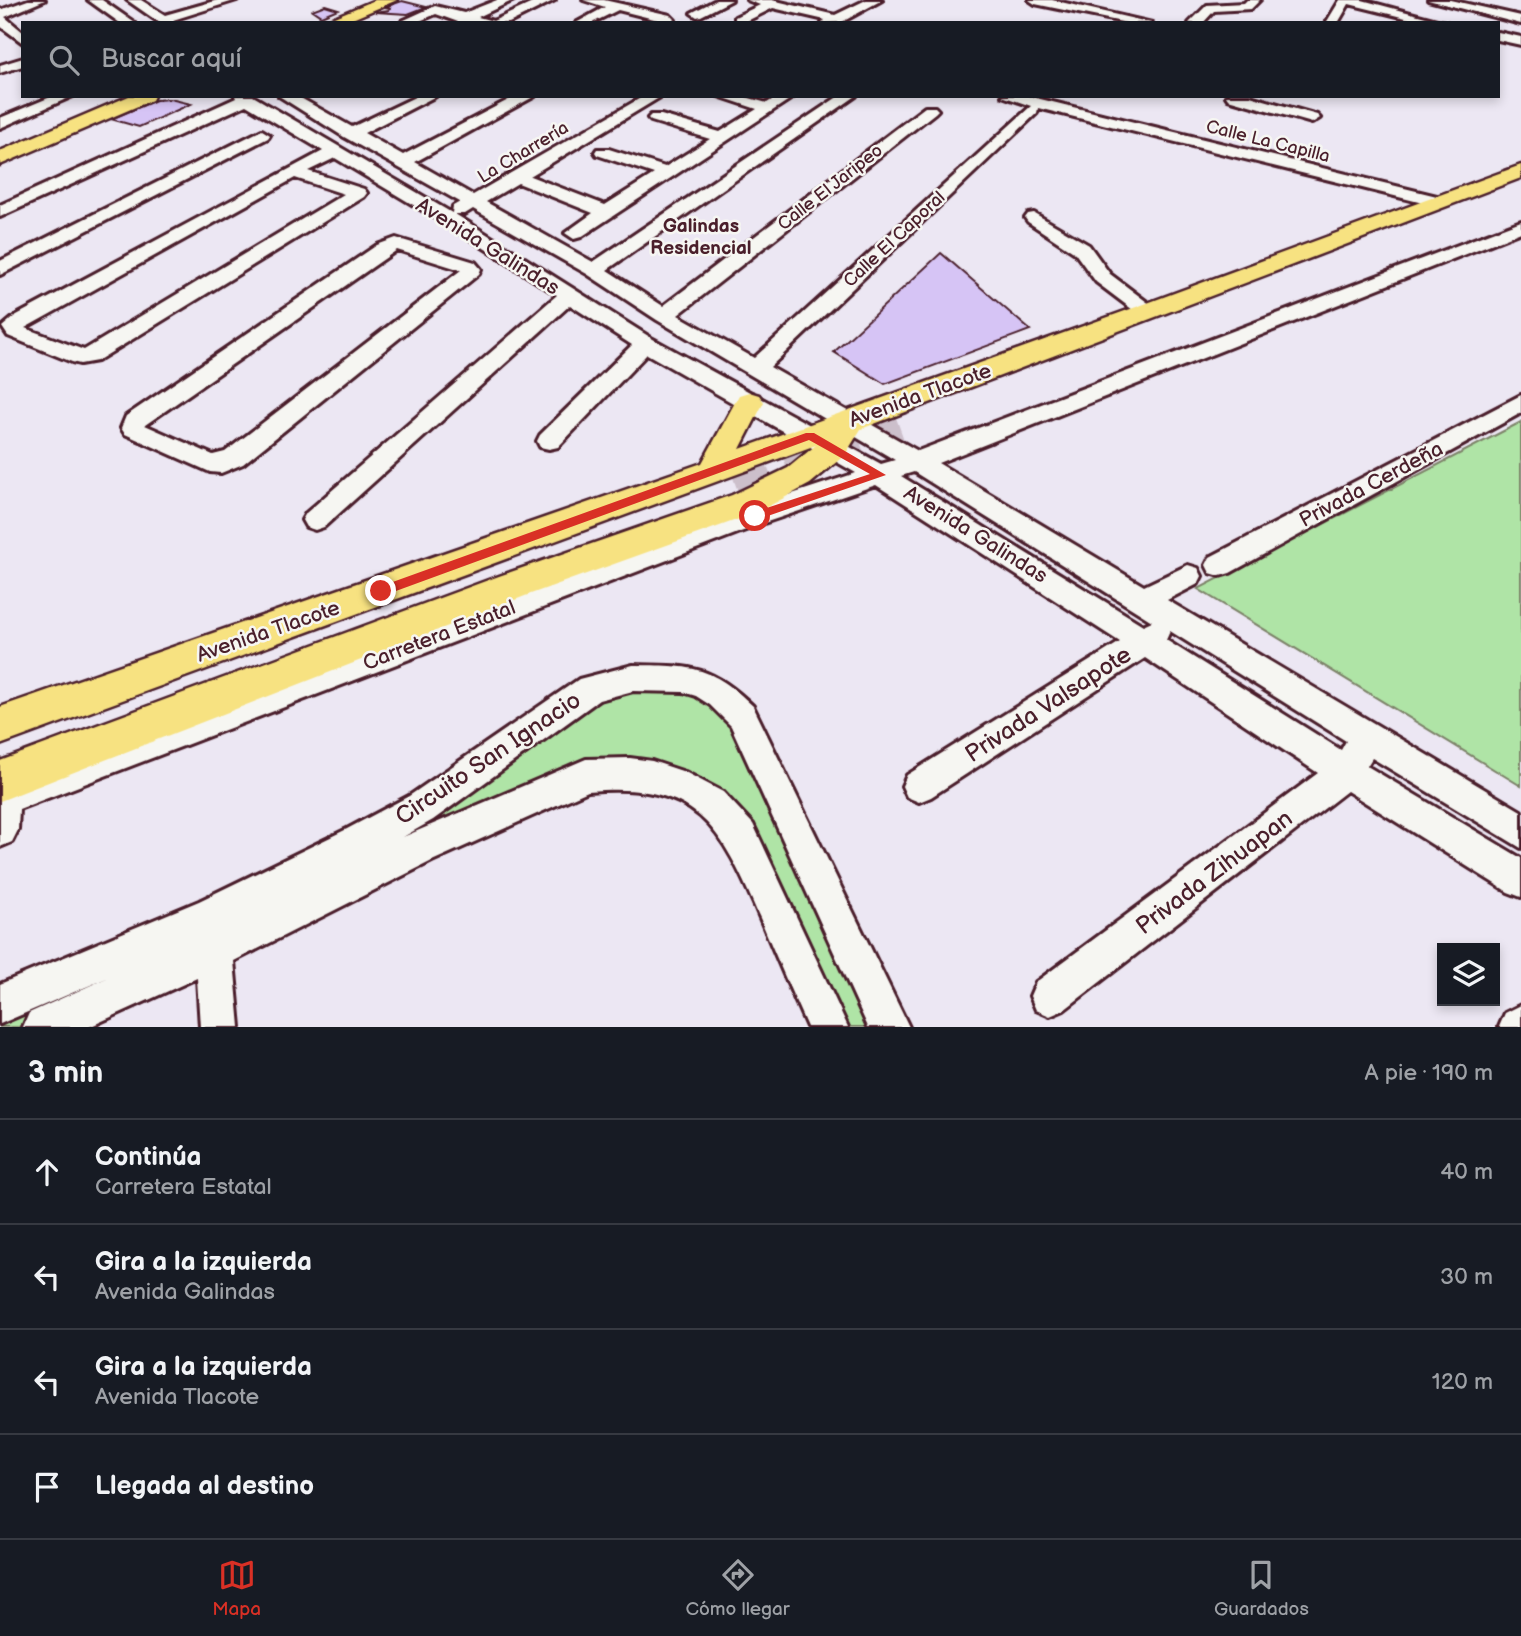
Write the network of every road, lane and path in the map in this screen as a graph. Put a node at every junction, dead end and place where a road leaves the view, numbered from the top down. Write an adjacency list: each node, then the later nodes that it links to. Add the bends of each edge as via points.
1 (19, 0): 21 (street)
2 (38, 0): 24 (street)
3 (94, 0): 30 (street)
4 (133, 0): 31 (street)
5 (231, 0): 31 (street)
6 (389, 0): 32 (main road)
7 (508, 0): 27 (street)
8 (549, 0): 34 (street)
9 (589, 0): 20 (street)
10 (726, 0): 23 (street)
11 (753, 0): 19 (street)
12 (853, 0): 26 (street)
13 (876, 0): 26 (street)
14 (1035, 0): 18 (street)
15 (1254, 0): 38 (street, via 1247,6 1211,8)
16 (1346, 0): 39 (street); 40 (street)
17 (1434, 0): 29 (street)
18 (1051, 1): 25 (street)
19 (772, 4): 26 (street); 28 (street)
20 (617, 6): 35 (street); 36 (street)
21 (0, 7)
22 (1135, 9): 25 (street)
23 (697, 13)
24 (0, 16): 41 (street)
25 (1125, 18): 37 (street)
26 (830, 19)
27 (459, 20): 33 (street, via 435,10)
28 (739, 20)
29 (1521, 20)
30 (126, 21)
31 (166, 21)
32 (333, 21)
33 (410, 21)
34 (502, 21)
35 (586, 21)
36 (668, 21)
37 (1138, 21)
38 (1197, 21)
39 (1333, 21)
40 (1436, 21)
41 (21, 37)
42 (21, 63): 43 (street)
43 (0, 69)
44 (60, 98): 66 (street)
45 (140, 98): 72 (main road)
46 (244, 98): 62 (street, Avenida Galindas); 63 (street)
47 (292, 98): 68 (street, Avenida Galindas, via 312,105)
48 (425, 98): 68 (street)
49 (523, 98): 73 (street)
50 (625, 98): 81 (street)
51 (652, 98): 78 (street, La Charrería)
52 (732, 98): 59 (street)
53 (785, 98): 59 (street)
54 (846, 98): 92 (street)
55 (1018, 98): 82 (street, Calle La Capilla)
56 (1240, 98): 58 (street)
57 (1295, 98): 58 (street)
58 (1269, 107): 65 (street)
59 (768, 108): 69 (street)
60 (930, 110): 95 (street, Calle El Jaripeo)
61 (1032, 110): 97 (street, Calle El Caporal)
62 (272, 114): 67 (street); 70 (street, Avenida Galindas)
63 (206, 118): 67 (street); 84 (street)
64 (656, 118): 69 (street)
65 (1312, 118)
66 (0, 123)
67 (241, 125): 91 (street, via 262,135)
68 (350, 134): 73 (street, Avenida Galindas)
69 (722, 138): 77 (street)
70 (334, 152): 74 (street, Avenida Galindas); 76 (street)
71 (603, 152): 77 (street)
72 (2, 157)
73 (402, 162): 81 (street, Avenida Galindas)
74 (365, 171): 79 (street); 83 (street, Avenida Galindas)
75 (1521, 171): 82 (main road, Avenida Tlacote)
76 (294, 172): 79 (street); 79 (street, via 22,320 13,327 15,332 80,358 99,352 358,193)
77 (666, 173): 85 (street)
78 (518, 177): 81 (street, La Charrería); 85 (street)
79 (336, 185)
80 (1521, 192): 100 (main road, Avenida Tlacote)
81 (466, 199): 83 (street, La Charrería); 92 (street, Avenida Galindas)
82 (1435, 201): 94 (main road, Avenida Tlacote)
83 (437, 211): 89 (street, Avenida Galindas)
84 (0, 212)
85 (607, 212): 88 (street)
86 (1034, 218): 94 (street, via 1087,254 1103,278)
87 (1520, 227): 103 (street, Carretera Estatal)
88 (574, 233)
89 (477, 235): 90 (street); 93 (street, Avenida Galindas)
90 (439, 257): 90 (street, via 390,245 134,422 133,428 211,463 234,458 469,274 468,266)
91 (0, 269)
92 (594, 270): 95 (street, Avenida Galindas)
93 (568, 296): 96 (street, Avenida Galindas); 106 (street)
94 (1148, 312): 101 (main road, Avenida Tlacote)
95 (664, 316): 97 (street, Avenida Galindas)
96 (645, 344): 98 (street, Avenida Galindas); 102 (street)
97 (757, 367): 101 (street, Avenida Galindas)
98 (749, 401): 101 (street, Avenida Galindas); 105 (main road)
99 (1521, 403): 109 (street, Privada Cerdeña)
100 (911, 423)
101 (831, 434): 103 (street, Avenida Galindas); 104 (street, Avenida Galindas); 105 (main road, Avenida Tlacote); 121 (main road, via 799,476 744,504 512,586)
102 (549, 441)
103 (918, 461): 104 (street, Carretera Estatal); 107 (street, Avenida Galindas)
104 (880, 475): 108 (street, Avenida Galindas); 121 (street, Carretera Estatal, via 755,516)
105 (724, 478): 110 (main road, Avenida Tlacote); 115 (main road, Avenida Tlacote)
106 (315, 520)
107 (1035, 533): 108 (street); 112 (street, Avenida Galindas)
108 (1010, 555): 114 (street, Avenida Galindas)
109 (1220, 565)
110 (480, 573): 117 (main road); 118 (main road, Avenida Tlacote, via 242,673)
111 (1188, 576): 112 (street)
112 (1144, 600): 113 (street, Avenida Galindas)
113 (1171, 616): 114 (street, Privada Valsapote); 116 (street, Avenida Galindas)
114 (1145, 642): 119 (street, Avenida Galindas); 120 (street, Privada Valsapote)
115 (0, 726)
116 (1366, 737): 119 (street, Privada Zihuapan); 122 (street, Avenida Galindas)
117 (0, 742)
118 (0, 762)
119 (1346, 772): 123 (street, Avenida Galindas); 125 (street, Privada Zihuapan)
120 (919, 786)
121 (1, 803)
122 (1521, 831)
123 (1521, 879)
124 (212, 933): 126 (street, Circuito San Ignacio); 127 (street, Circuito San Ignacio); 128 (street); 129 (street, Circuito San Ignacio, via 586,775 614,771 644,774 696,793 741,836); 130 (street, Circuito San Ignacio, via 421,808 590,690 633,678 684,679 704,684 742,716)
125 (1050, 996)
126 (0, 1004)
127 (43, 1027)
128 (220, 1027)
129 (828, 1027)
130 (889, 1027)

